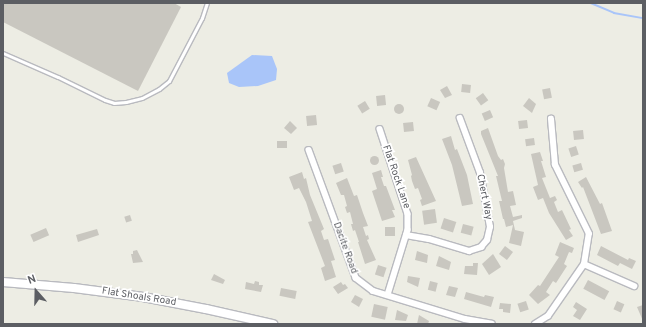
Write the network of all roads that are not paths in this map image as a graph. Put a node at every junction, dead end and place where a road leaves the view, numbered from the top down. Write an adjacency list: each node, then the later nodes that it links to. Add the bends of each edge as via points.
1 (207, 3): 2 (lane, via 202,18 169,80 142,98 126,102 105,100)
2 (3, 54)
3 (460, 119): 7 (street, Chert Way, via 480,173 490,227 486,240 481,247 469,251)
4 (551, 119): 8 (street, via 555,165 589,234)
5 (380, 129): 7 (street, Flat Rock Lane, via 408,214)
6 (309, 150): 11 (street, Dacite Road, via 356,278 373,291)
7 (406, 235): 11 (street, Flat Rock Lane)
8 (584, 264): 10 (street); 15 (street, via 548,316)
9 (3, 282): 13 (main road, Flat Shoals Road, via 143,297 206,308)
10 (634, 286)
11 (388, 295): 12 (street, Dacite Road)
12 (465, 322): 14 (street, Dacite Road)
13 (273, 324)
14 (492, 324)
15 (535, 324)

